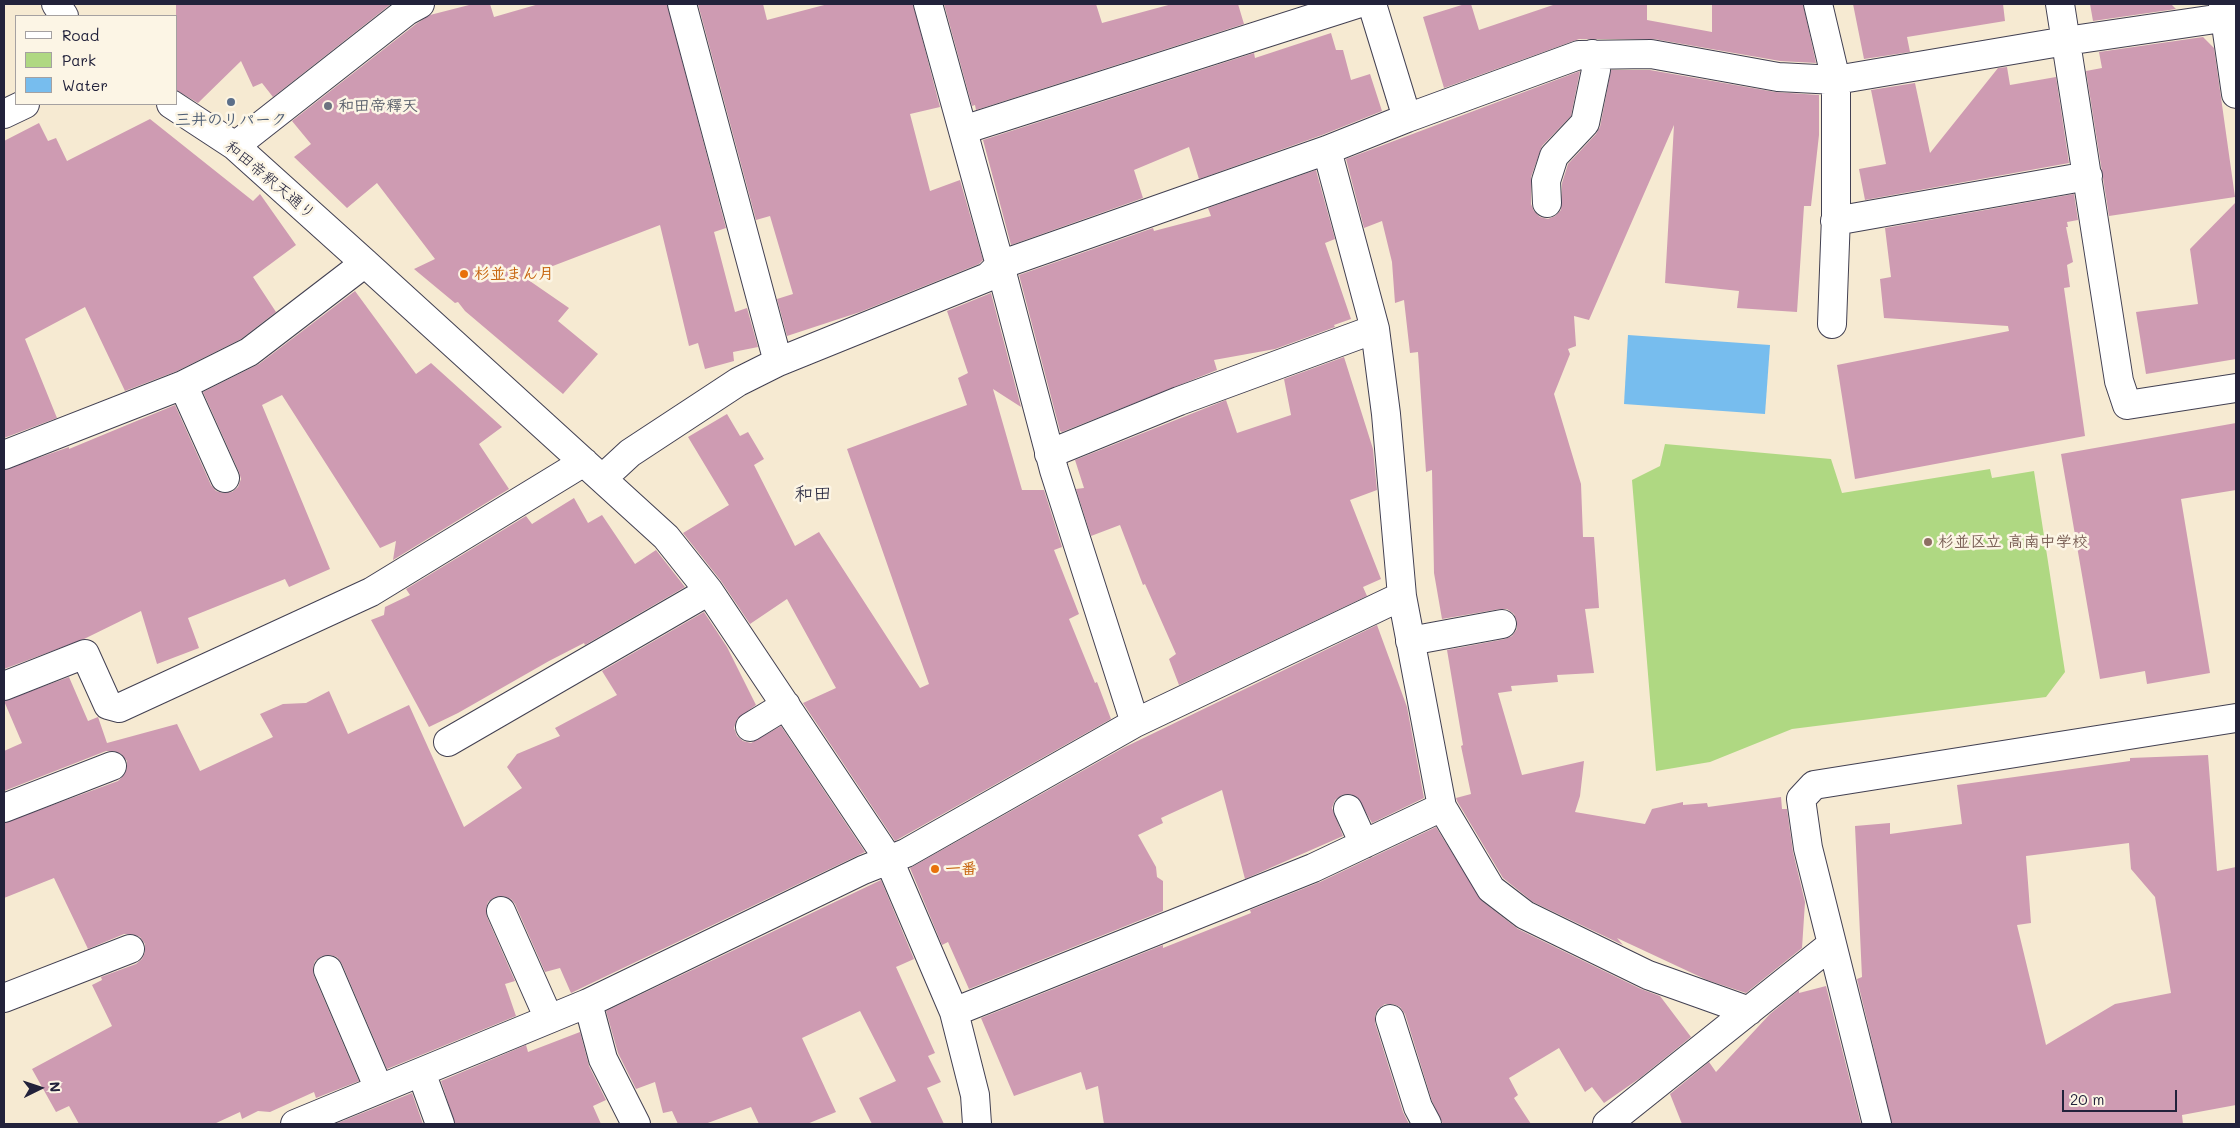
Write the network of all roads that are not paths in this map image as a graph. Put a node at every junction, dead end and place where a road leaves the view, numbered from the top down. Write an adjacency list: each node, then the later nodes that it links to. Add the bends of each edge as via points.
1 (56, 4): 10 (street)
2 (682, 4): 29 (street)
3 (928, 4): 19 (street)
4 (1358, 4): 19 (street)
5 (1372, 4): 18 (street)
6 (1818, 4): 13 (street)
7 (2060, 4): 11 (street)
8 (410, 6): 20 (street)
9 (2228, 12): 11 (street); 14 (street)
10 (63, 15)
11 (2066, 41): 13 (street); 22 (street)
12 (1592, 54): 13 (street, via 1651,54 1778,77); 18 (street, via 1579,55); 23 (street, via 1596,70 1585,123 1554,156 1546,180)
13 (1836, 80): 24 (street)
14 (2236, 94)
15 (23, 105): 17 (street)
16 (173, 105): 20 (street, 和田帝釈天通り)
17 (4, 114)
18 (1406, 118): 21 (street)
19 (963, 130): 26 (street)
20 (235, 146): 25 (street, 和田帝釈天通り)
21 (1327, 150): 26 (street); 28 (street)
22 (2088, 176): 24 (street); 31 (street, via 2119,381 2127,405)
23 (1547, 203)
24 (1835, 222): 27 (street)
25 (365, 262): 30 (street, via 249,352); 34 (street, 和田帝釈天通り)
26 (1000, 265): 29 (street, via 988,276); 32 (street)
27 (1832, 324)
28 (1375, 328): 32 (street, via 1179,401); 37 (street)
29 (778, 362): 34 (street, via 738,382 630,454)
30 (183, 385): 33 (street); 35 (street)
31 (2236, 388)
32 (1049, 454): 43 (street)
33 (4, 455)
34 (594, 470): 36 (street, 和田帝釈天通り, via 666,537); 40 (street, via 371,592 119,708 108,705 85,654)
35 (225, 478)
36 (709, 591): 41 (street, 和田帝釈天通り); 45 (street)
37 (1402, 596): 39 (street); 43 (street)
38 (1502, 624): 39 (street)
39 (1410, 641): 47 (street)
40 (4, 686)
41 (786, 705): 44 (street); 51 (street, 和田帝釈天通り)
42 (2236, 718): 53 (street, via 1814,785 1801,799 1808,848)
43 (1135, 723): 51 (street, via 906,853)
44 (750, 727)
45 (448, 742)
46 (112, 766): 48 (street)
47 (1442, 807): 50 (street); 58 (street, via 1491,890 1525,915 1648,975)
48 (4, 808)
49 (1348, 809): 50 (street)
50 (1364, 844): 59 (street, via 1305,872)
51 (888, 860): 57 (street); 59 (street, 和田帝釈天通り)
52 (501, 910): 61 (street)
53 (1831, 945): 58 (street); 70 (street)
54 (130, 949): 56 (street)
55 (328, 970): 63 (street)
56 (4, 998)
57 (588, 1003): 61 (street); 66 (street, via 603,1059)
58 (1749, 1011): 69 (street)
59 (954, 1012): 67 (street, 和田帝釈天通り, via 975,1095)
60 (1390, 1018): 68 (street, via 1418,1107)
61 (549, 1019): 62 (street)
62 (421, 1072): 63 (street); 65 (street)
63 (379, 1089): 64 (street)
64 (295, 1124)
65 (440, 1124)
66 (636, 1124)
67 (977, 1124)
68 (1427, 1124)
69 (1607, 1124)
70 (1877, 1124)

